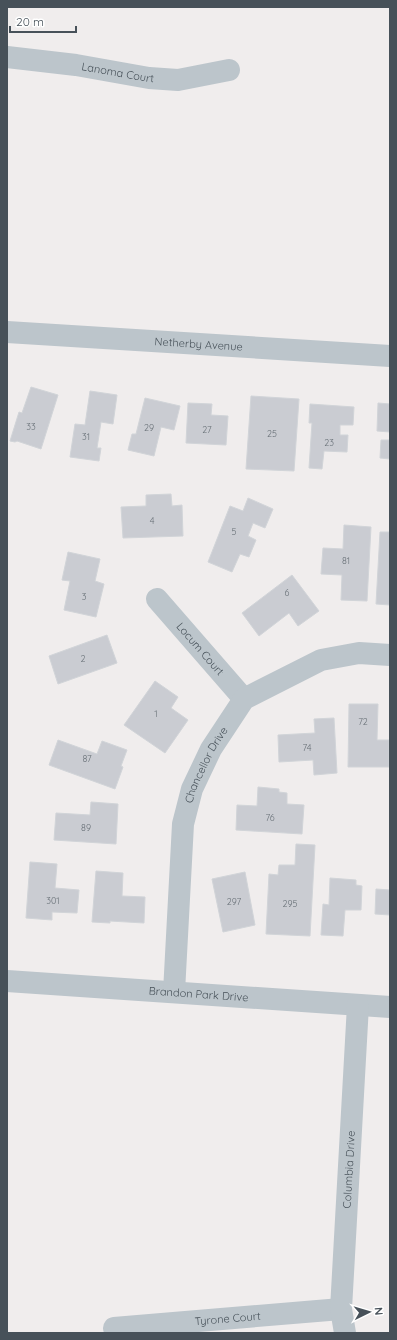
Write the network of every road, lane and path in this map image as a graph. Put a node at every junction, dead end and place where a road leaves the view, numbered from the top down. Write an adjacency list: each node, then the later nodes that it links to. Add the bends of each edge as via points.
1 (7, 57): 2 (street, Lanoma Court, via 178,80)
2 (229, 70)
3 (7, 332): 4 (street, Netherby Avenue)
4 (390, 356)
5 (157, 599): 7 (street, Locum Court)
6 (390, 655): 7 (street, via 359,653 322,660)
7 (244, 699): 9 (street, Chancellor Drive, via 211,749 192,789 183,824)
8 (7, 981): 9 (street, Brandon Park Drive)
9 (174, 992): 10 (street, Brandon Park Drive)
10 (358, 1005): 11 (street, Brandon Park Drive); 12 (street, Columbia Drive)
11 (390, 1006)
12 (341, 1309): 13 (street, Tyrone Court); 14 (street, Columbia Drive)
13 (114, 1328)
14 (345, 1333)

